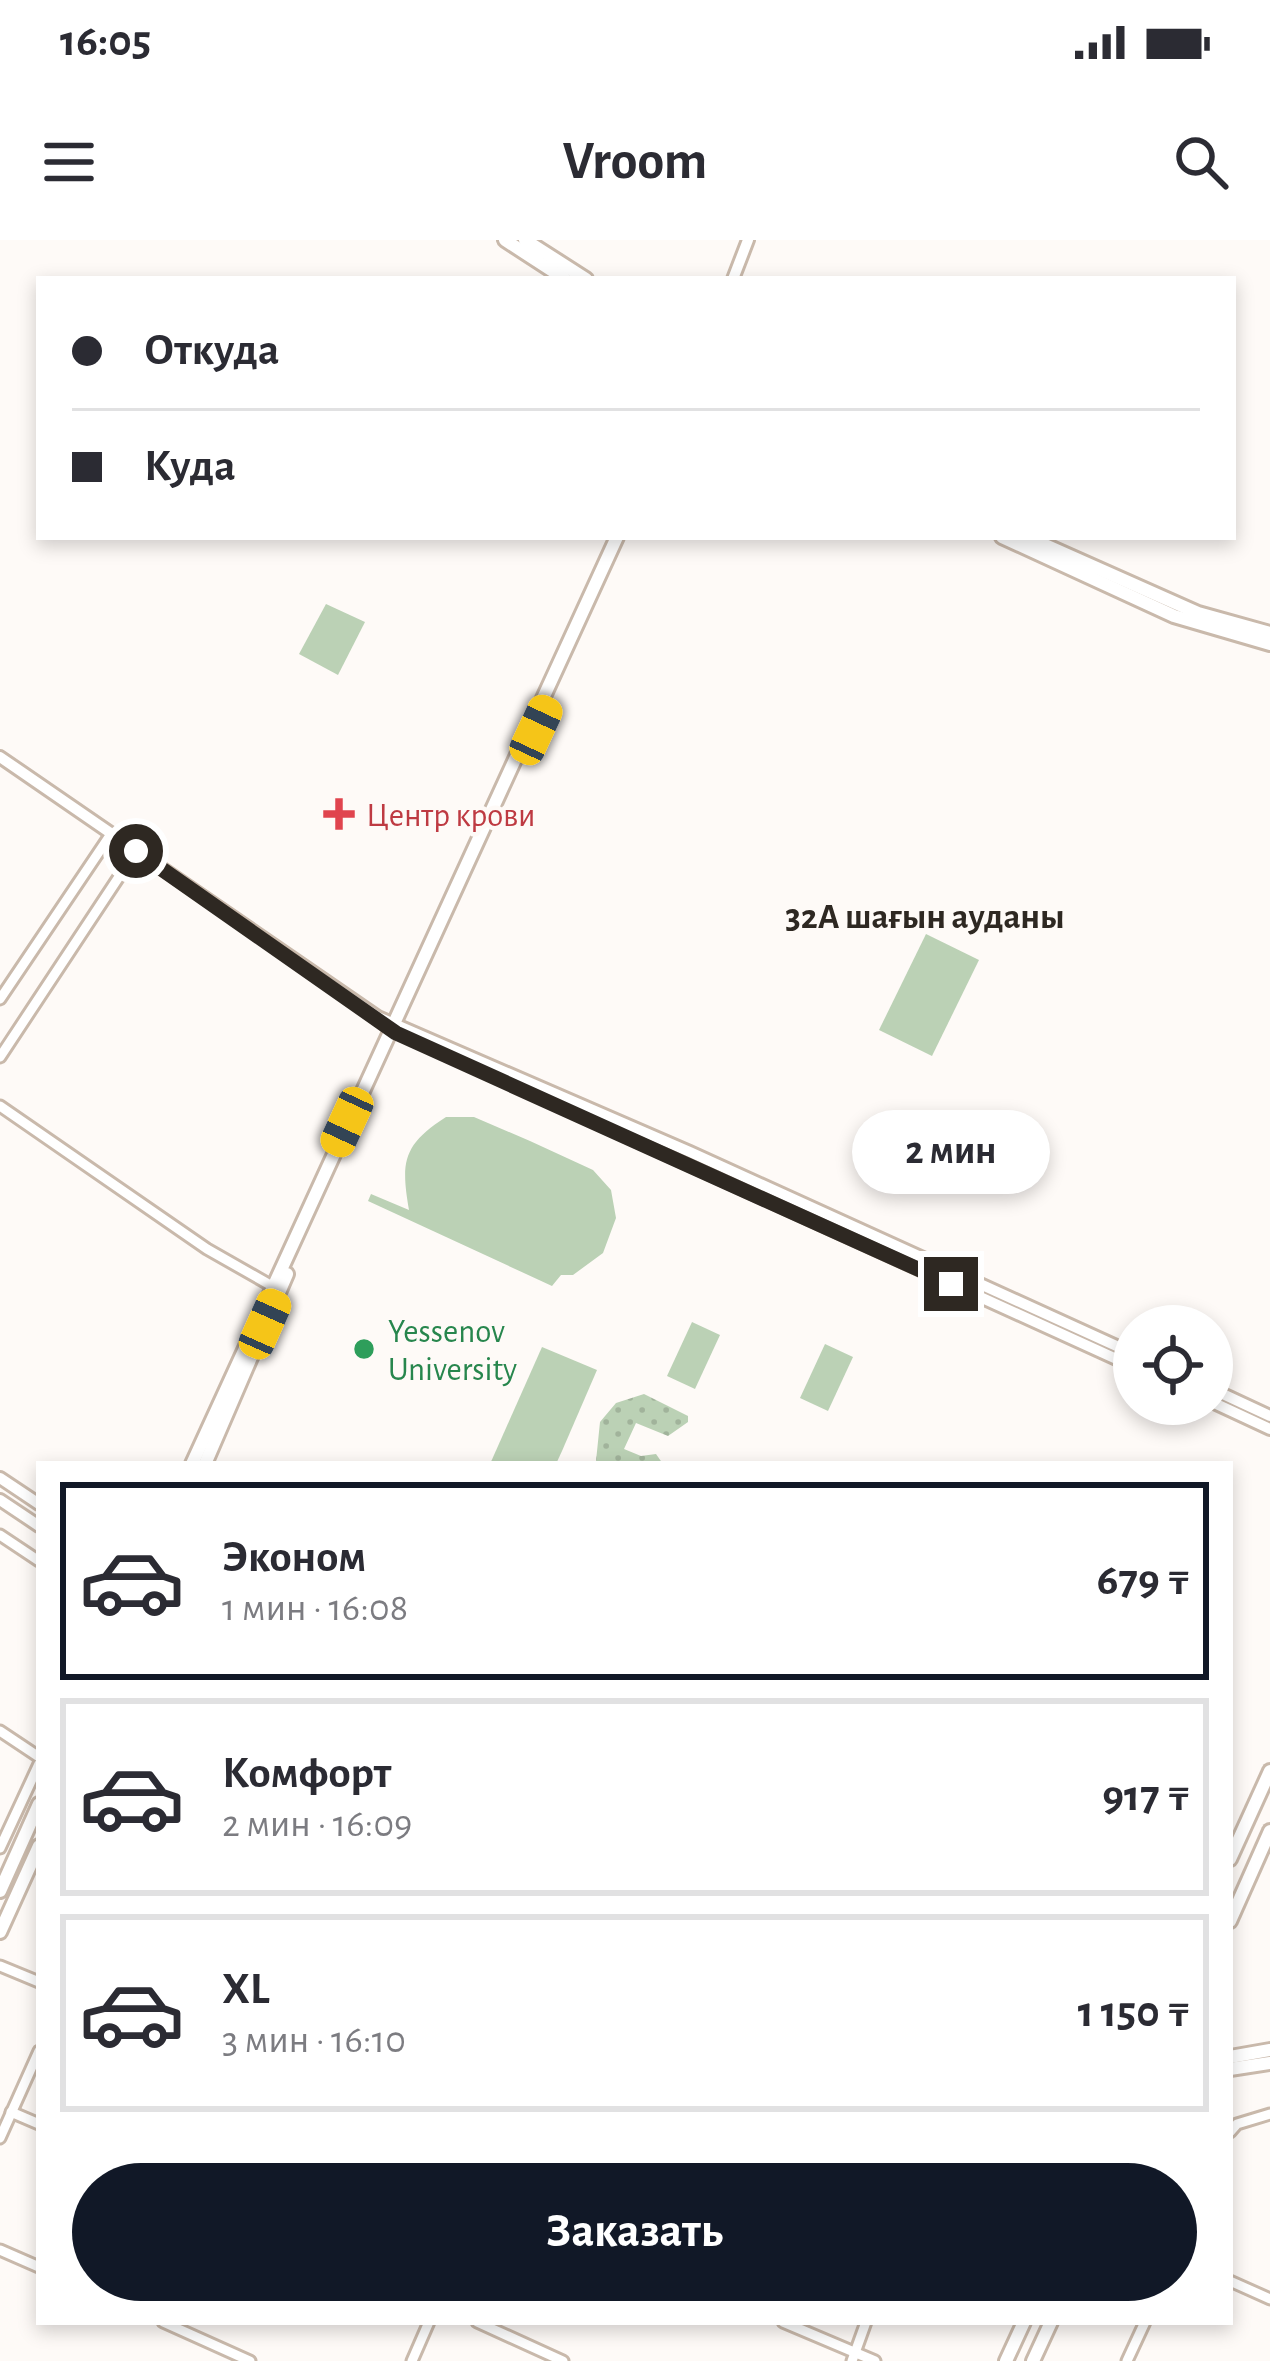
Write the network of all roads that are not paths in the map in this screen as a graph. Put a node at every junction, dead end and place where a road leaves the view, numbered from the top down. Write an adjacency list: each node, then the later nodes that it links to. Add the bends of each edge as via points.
1 (505, 240): 4 (main road)
2 (525, 240): 5 (main road)
3 (748, 240): 6 (street)
4 (561, 276)
5 (581, 276)
6 (734, 276)
7 (620, 540): 16 (main road)
8 (1009, 540): 11 (main road, via 1174,616)
9 (1034, 540): 10 (main road, via 1198,613)
10 (1270, 633)
11 (1270, 644)
12 (0, 757): 13 (street)
13 (111, 834): 14 (street); 15 (street)
14 (136, 851): 16 (street); 17 (street)
15 (0, 999)
16 (395, 1027): 19 (main road); 20 (street); 21 (street); 27 (main road)
17 (0, 1058)
18 (0, 1106): 19 (street)
19 (272, 1286): 26 (main road)
20 (1113, 1344)
21 (1113, 1357)
22 (1233, 1398): 24 (street)
23 (1233, 1412): 25 (street)
24 (1270, 1415)
25 (1270, 1429)
26 (193, 1461)
27 (206, 1461)
28 (0, 1478): 30 (street)
29 (0, 1500): 31 (street)
30 (36, 1502)
31 (36, 1524)
32 (0, 1534): 33 (street)
33 (36, 1559)
34 (0, 1731): 35 (street)
35 (36, 1759)
36 (36, 1768): 40 (street)
37 (1270, 1771): 41 (main road)
38 (36, 1811): 43 (main road)
39 (1270, 1831): 44 (main road)
40 (0, 1848)
41 (1233, 1852)
42 (36, 1853): 45 (main road)
43 (0, 1891)
44 (1233, 1914)
45 (0, 1932)
46 (0, 1966): 47 (street)
47 (36, 1981)
48 (1270, 2050): 49 (main road)
49 (1233, 2056)
50 (36, 2058): 53 (street)
51 (1270, 2063): 52 (main road)
52 (1233, 2069)
53 (11, 2112): 55 (street); 57 (street)
54 (1270, 2114): 56 (street)
55 (36, 2124)
56 (1233, 2129)
57 (0, 2138)
58 (0, 2249): 59 (street)
59 (36, 2266)
60 (1233, 2282): 61 (street)
61 (1270, 2299)
62 (170, 2325): 71 (street)
63 (428, 2325): 72 (street)
64 (484, 2325): 73 (street)
65 (789, 2325): 70 (street)
66 (865, 2325): 70 (street)
67 (1023, 2325): 75 (main road)
68 (1050, 2325): 76 (main road)
69 (1144, 2325): 77 (street)
70 (854, 2357): 74 (street)
71 (250, 2361)
72 (412, 2361)
73 (562, 2361)
74 (875, 2361)
75 (1006, 2361)
76 (1033, 2361)
77 (1127, 2361)

